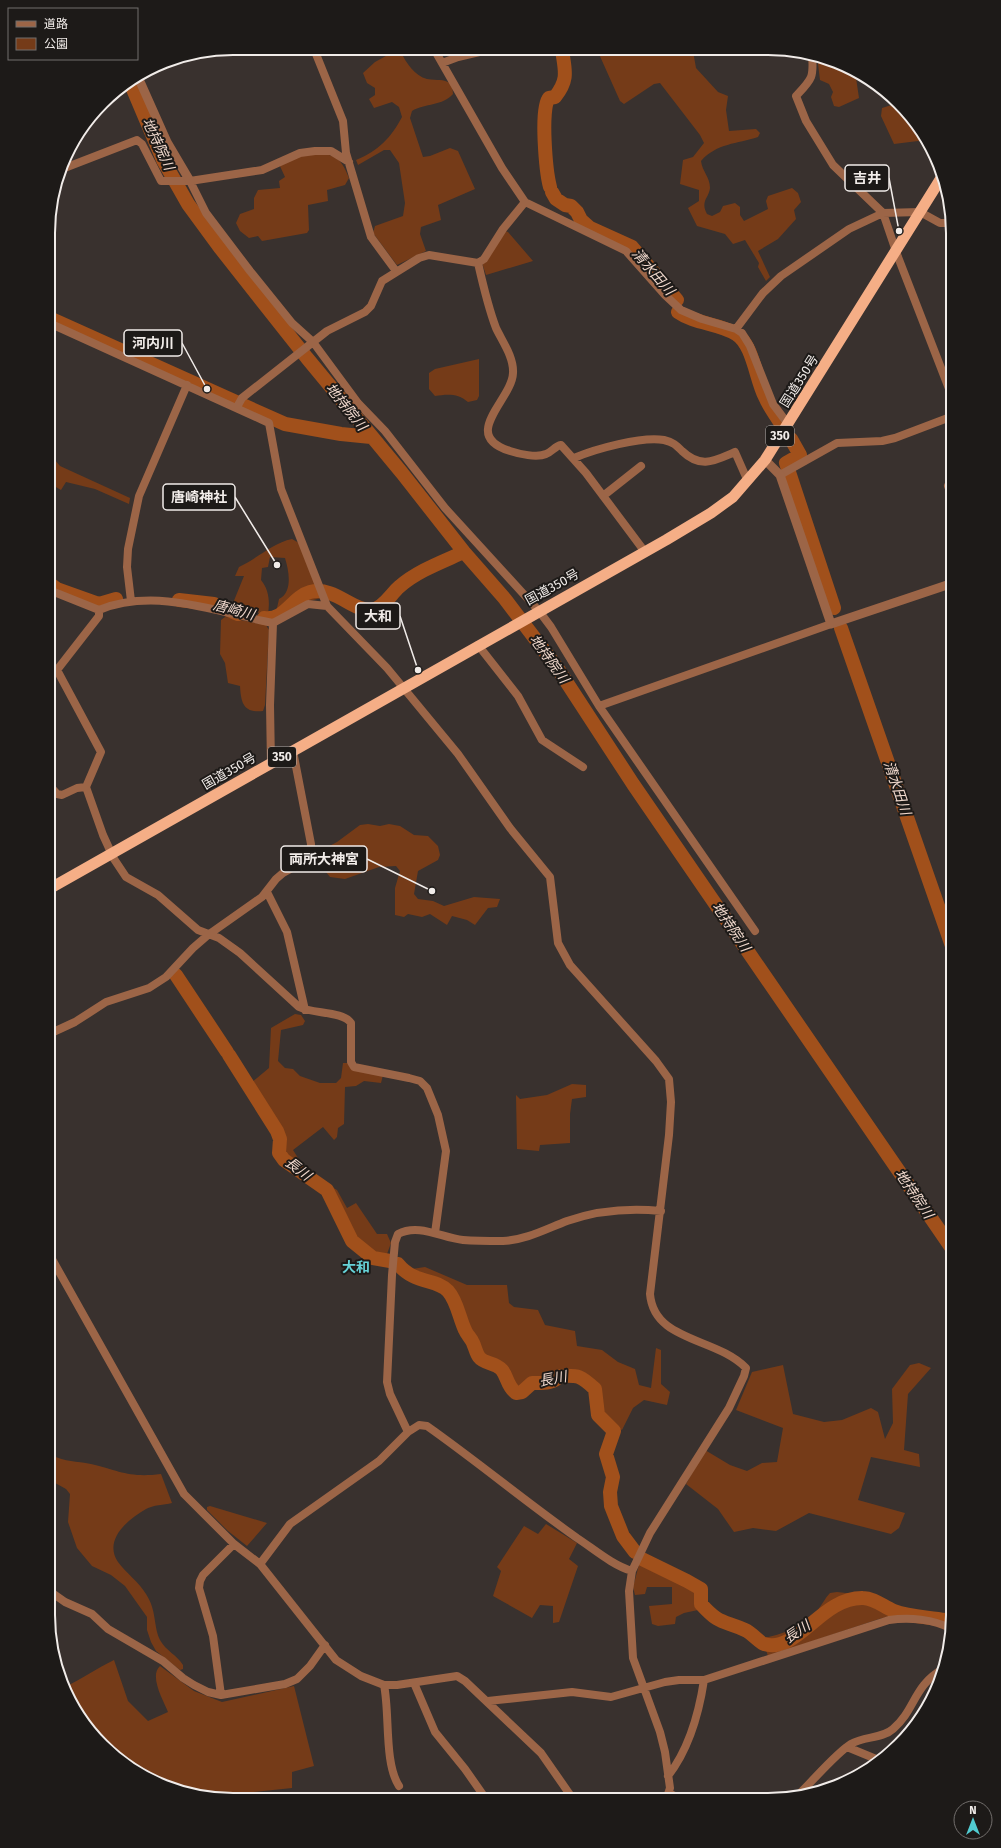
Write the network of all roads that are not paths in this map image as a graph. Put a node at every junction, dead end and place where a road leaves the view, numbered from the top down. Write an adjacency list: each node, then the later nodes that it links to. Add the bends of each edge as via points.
1 (317, 55): 7 (street, via 343,121)
2 (437, 55): 5 (street)
3 (467, 55): 5 (street)
4 (813, 61): 12 (street, via 814,71 811,79 796,96 806,121 833,165)
5 (442, 63): 11 (street)
6 (140, 81): 9 (street, via 167,142)
7 (349, 162): 9 (street, via 331,151 315,151 300,153 262,170); 17 (street, via 371,237)
8 (68, 167): 9 (street, via 137,140 142,144 161,181)
9 (190, 181): 20 (street, via 206,213)
10 (939, 182): 13 (highway, 国道350号 / 350)
11 (524, 202): 16 (street); 19 (street, via 626,251 681,310)
12 (883, 212): 13 (street); 15 (street); 19 (street, via 849,230 781,276 763,293)
13 (920, 212): 14 (street, via 940,223); 15 (highway, 国道350号 / 350)
14 (946, 223)
15 (896, 252): 21 (street); 25 (highway, 国道350号 / 350)
16 (478, 264): 17 (street, via 430,255); 26 (street, via 494,321 514,372 510,386 491,417 487,433 500,448 512,452 545,455 561,445)
17 (396, 271): 20 (street, via 382,281 371,306 365,312 338,325)
18 (55, 326): 22 (street)
19 (736, 329): 25 (street, via 742,333 750,346 773,404)
20 (311, 344): 23 (street, via 242,398); 38 (street, via 358,403 385,431 445,508)
21 (946, 381)
22 (187, 385): 23 (street); 35 (street, via 139,496 128,548 127,567)
23 (237, 407): 36 (street, via 268,423 279,485)
24 (946, 419): 29 (street, via 882,441 837,443)
25 (788, 424): 27 (highway, 国道350号 / 350)
26 (574, 458): 30 (street, via 638,440 662,440 675,443 696,461 708,462 735,452 746,477); 31 (street)
27 (766, 460): 29 (street); 30 (highway, 国道350号 / 350)
28 (642, 466): 31 (street)
29 (786, 472): 40 (street)
30 (750, 479): 32 (highway, 国道350号 / 350, via 733,497 711,513)
31 (603, 496): 32 (street)
32 (645, 552): 38 (highway, 国道350号 / 350)
33 (946, 584): 40 (street)
34 (55, 592): 37 (street)
35 (131, 601): 37 (street, via 112,604); 39 (street, via 188,604)
36 (327, 606): 39 (street, via 308,604); 42 (street, via 369,648)
37 (100, 610): 47 (street, via 58,670 100,752)
38 (536, 612): 41 (highway, 国道350号 / 350); 43 (street, via 551,627)
39 (274, 623): 45 (street, via 270,705)
40 (831, 624): 43 (street)
41 (478, 645): 42 (highway, 国道350号 / 350); 46 (street, via 518,696 542,740)
42 (403, 689): 44 (highway, 国道350号 / 350); 56 (street, via 458,754 510,828 550,877 558,944 570,965 669,1080 670,1122)
43 (599, 706): 52 (street)
44 (293, 751): 45 (highway, 国道350号 / 350); 51 (street, via 312,852 310,858 276,878)
45 (271, 764): 49 (highway, 国道350号 / 350)
46 (583, 767)
47 (86, 787): 48 (street, via 62,795); 49 (street)
48 (55, 792)
49 (111, 854): 50 (highway, 国道350号 / 350); 53 (street, via 126,876 158,896 198,930)
50 (55, 886)
51 (267, 892): 53 (street); 54 (street, via 287,932)
52 (755, 931)
53 (208, 935): 54 (street, via 219,938 240,953); 55 (street, via 192,948 166,977 149,988 106,1002)
54 (305, 1010): 57 (street, via 348,1019 351,1023 351,1062 354,1067 409,1078 427,1088 438,1115 446,1151)
55 (55, 1031)
56 (661, 1211): 57 (street, via 648,1209 595,1214 520,1239 504,1241 463,1240); 62 (street, via 650,1294 653,1309 672,1331 729,1353 746,1368 729,1408 653,1527)
57 (435, 1232): 59 (street, via 403,1232 398,1234 396,1242 387,1382)
58 (55, 1264): 60 (street, via 184,1494)
59 (408, 1432): 61 (street, via 379,1461 290,1524); 62 (street, via 419,1425 427,1426 469,1455 555,1523)
60 (234, 1544): 61 (street); 71 (street, via 203,1575 199,1588 213,1636)
61 (260, 1564): 65 (street)
62 (632, 1571): 70 (street, via 629,1590 630,1631 633,1658)
63 (55, 1595): 71 (street, via 92,1614 108,1629 163,1661 194,1685)
64 (946, 1626): 67 (street, via 915,1619 889,1620)
65 (325, 1645): 69 (street, via 346,1668); 71 (street, via 297,1679 285,1684)
66 (936, 1674): 73 (street, via 918,1690 900,1723 892,1731)
67 (704, 1680): 70 (street, via 679,1680); 75 (street, via 696,1721 675,1767)
68 (414, 1683): 69 (street); 72 (street, via 457,1676); 78 (street, via 435,1732)
69 (384, 1685): 76 (street, via 391,1765)
70 (643, 1687): 72 (street, via 611,1697 572,1692); 75 (street, via 660,1732)
71 (221, 1695)
72 (488, 1701): 79 (street, via 541,1753)
73 (847, 1747): 74 (street); 77 (street)
74 (874, 1758)
75 (668, 1776): 80 (street)
76 (399, 1786)
77 (803, 1790)
78 (482, 1793)
79 (569, 1793)
80 (668, 1793)

